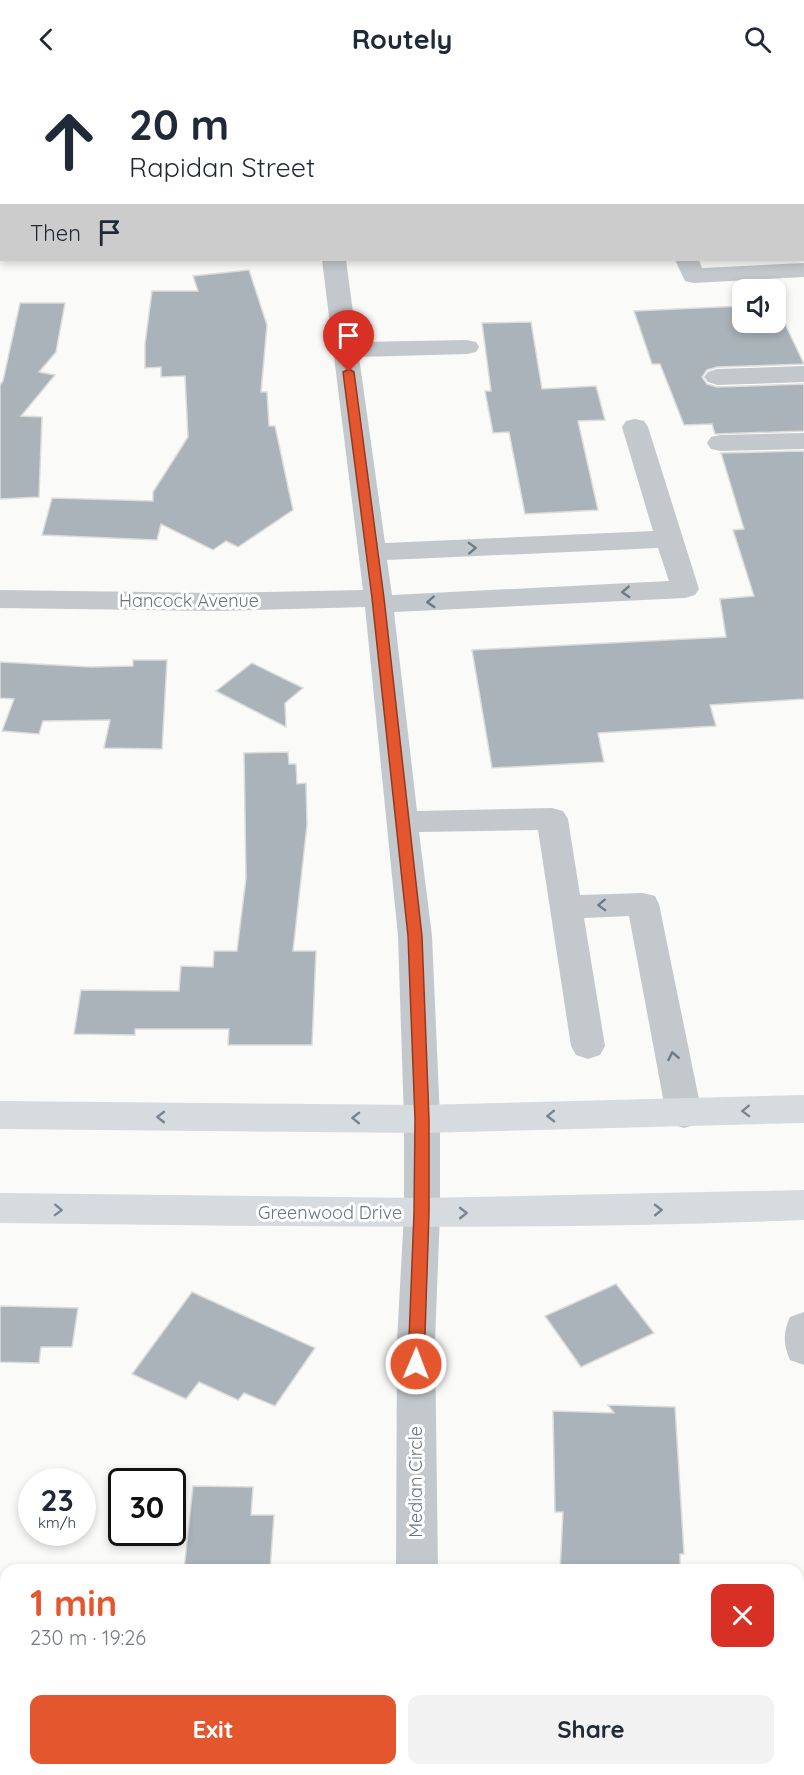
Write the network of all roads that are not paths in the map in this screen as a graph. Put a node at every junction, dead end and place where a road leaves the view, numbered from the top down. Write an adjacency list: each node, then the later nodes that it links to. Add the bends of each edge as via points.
1 (334, 261): 5 (street, Median Circle)
2 (687, 261): 3 (street, via 693,276)
3 (804, 270)
4 (467, 346): 5 (street)
5 (346, 350): 12 (street, Median Circle)
6 (804, 374): 7 (street)
7 (717, 377)
8 (635, 427): 11 (street)
9 (804, 441): 10 (street)
10 (720, 443)
11 (670, 539): 12 (street, one-way to 11); 14 (street, Hancock Avenue, one-way to 14, via 684,589)
12 (372, 552): 14 (street, Median Circle)
13 (0, 599): 14 (street, Hancock Avenue)
14 (378, 601): 15 (street, Median Circle)
15 (403, 822): 16 (street, via 552,819); 21 (street, Median Circle, via 415,936)
16 (566, 907): 17 (street); 19 (street, one-way to 16, via 643,904)
17 (588, 1046)
18 (804, 1108): 19 (main road, one-way to 19)
19 (684, 1113): 21 (main road, one-way to 21)
20 (0, 1115): 21 (main road, one-way to 20)
21 (422, 1119): 24 (street, Median Circle)
22 (804, 1205): 24 (main road, Greenwood Drive, one-way to 22)
23 (0, 1208): 24 (main road, Greenwood Drive, one-way to 24)
24 (422, 1213): 27 (street, Median Circle, via 416,1341)
25 (804, 1328): 26 (street)
26 (804, 1349)
27 (417, 1564)

